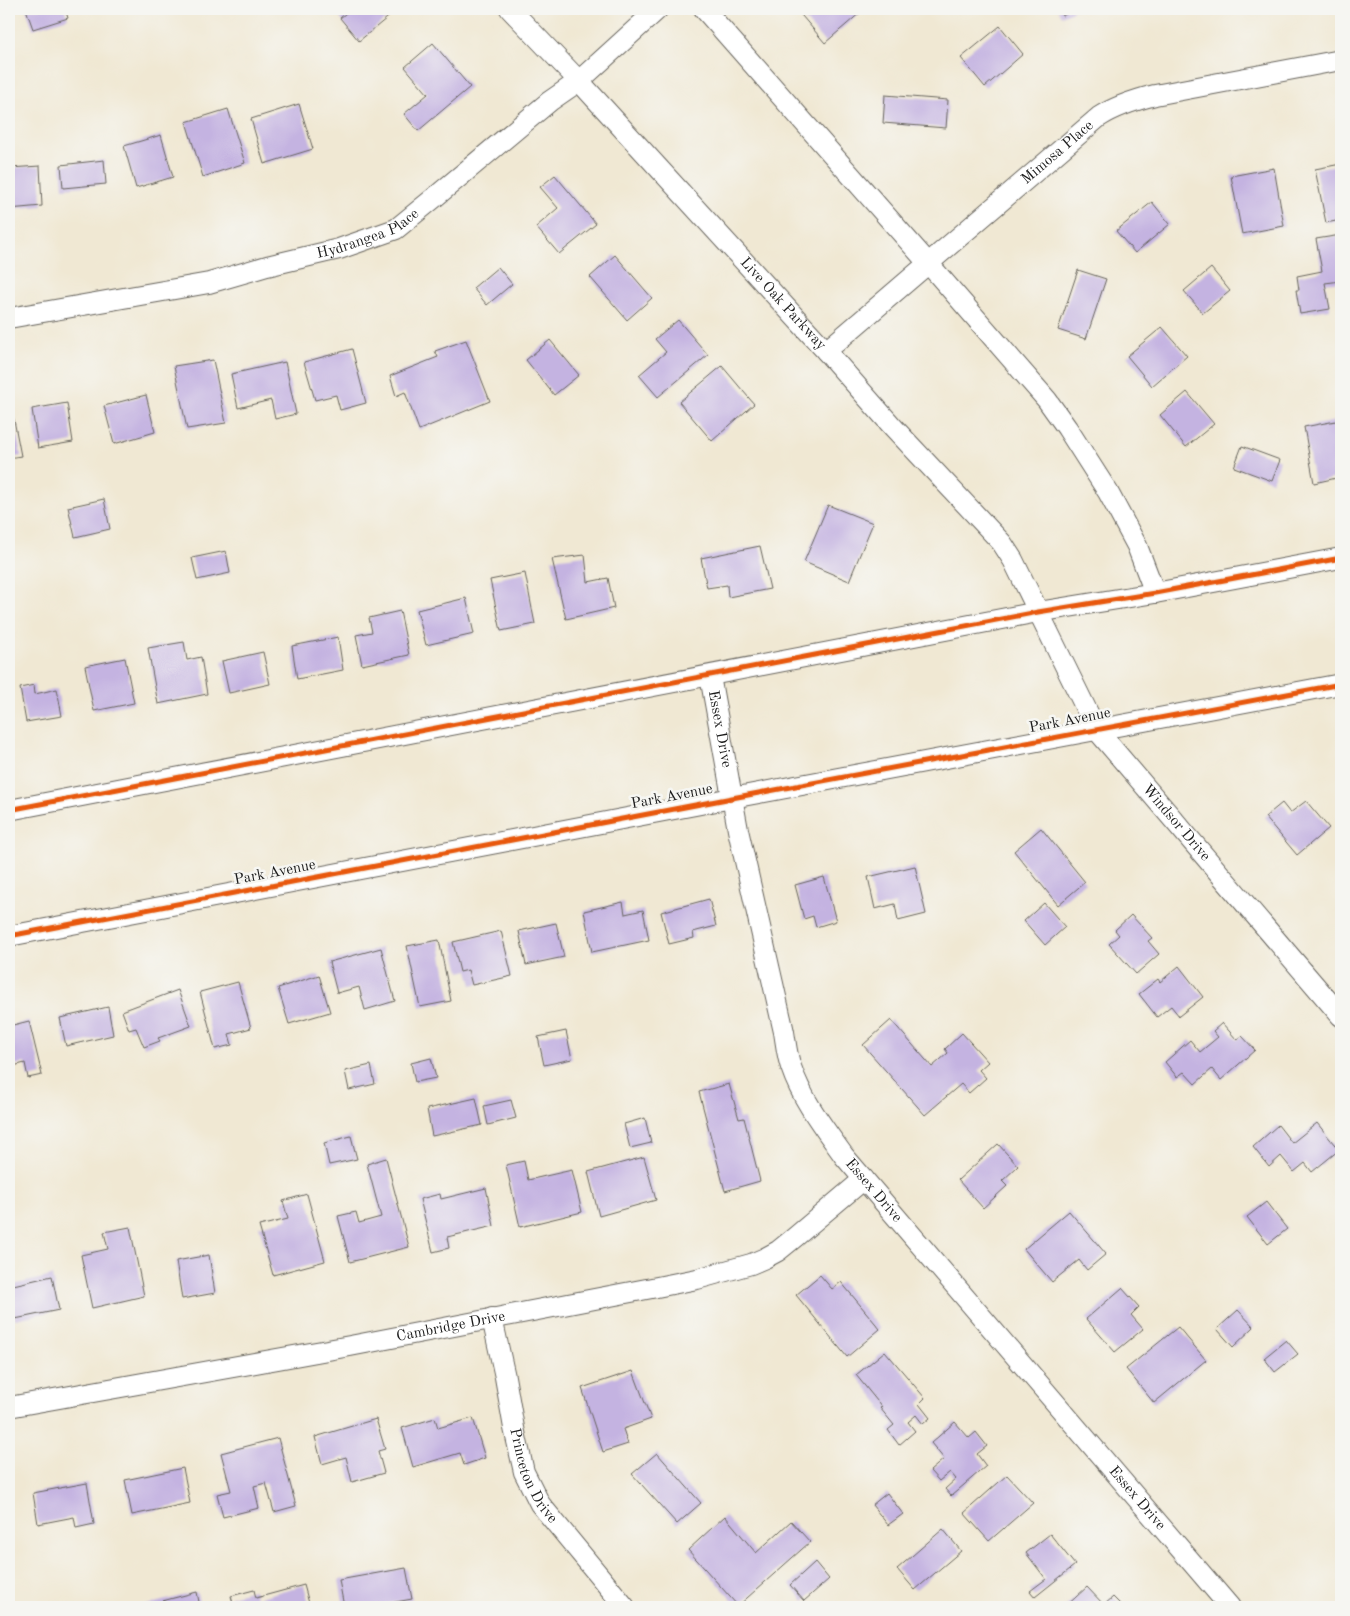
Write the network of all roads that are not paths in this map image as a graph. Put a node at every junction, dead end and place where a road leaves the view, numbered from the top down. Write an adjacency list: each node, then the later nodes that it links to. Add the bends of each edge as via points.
1 (510, 9): 5 (street, Live Oak Parkway)
2 (658, 9): 5 (street, Hydrangea Place)
3 (704, 9): 6 (street)
4 (1341, 60): 6 (street, Mimosa Place, via 1155,95 1112,109)
5 (579, 80): 7 (street, Hydrangea Place, via 396,229 209,283); 8 (street, Live Oak Parkway)
6 (928, 263): 8 (street, Mimosa Place); 10 (street, via 1047,400 1067,428 1108,492 1137,546)
7 (9, 318)
8 (826, 351): 11 (street, Live Oak Parkway, via 1002,543)
9 (1341, 558): 10 (street)
10 (1156, 593): 11 (street)
11 (1038, 612): 12 (street); 14 (street, Windsor Drive)
12 (710, 676): 15 (street, Essex Drive); 16 (street)
13 (1341, 684): 14 (street, Park Avenue)
14 (1096, 729): 15 (street, Park Avenue); 18 (street, Windsor Drive)
15 (732, 798): 17 (street, Park Avenue); 19 (street, Essex Drive, via 790,1065 815,1114)
16 (9, 810)
17 (9, 936)
18 (1341, 1016)
19 (864, 1179): 20 (street, Cambridge Drive, via 778,1250 751,1264 657,1288); 23 (street, Essex Drive)
20 (492, 1318): 21 (street, Cambridge Drive); 22 (street, Princeton Drive, via 514,1428 530,1486 540,1504)
21 (9, 1407)
22 (625, 1607)
23 (1230, 1607)

